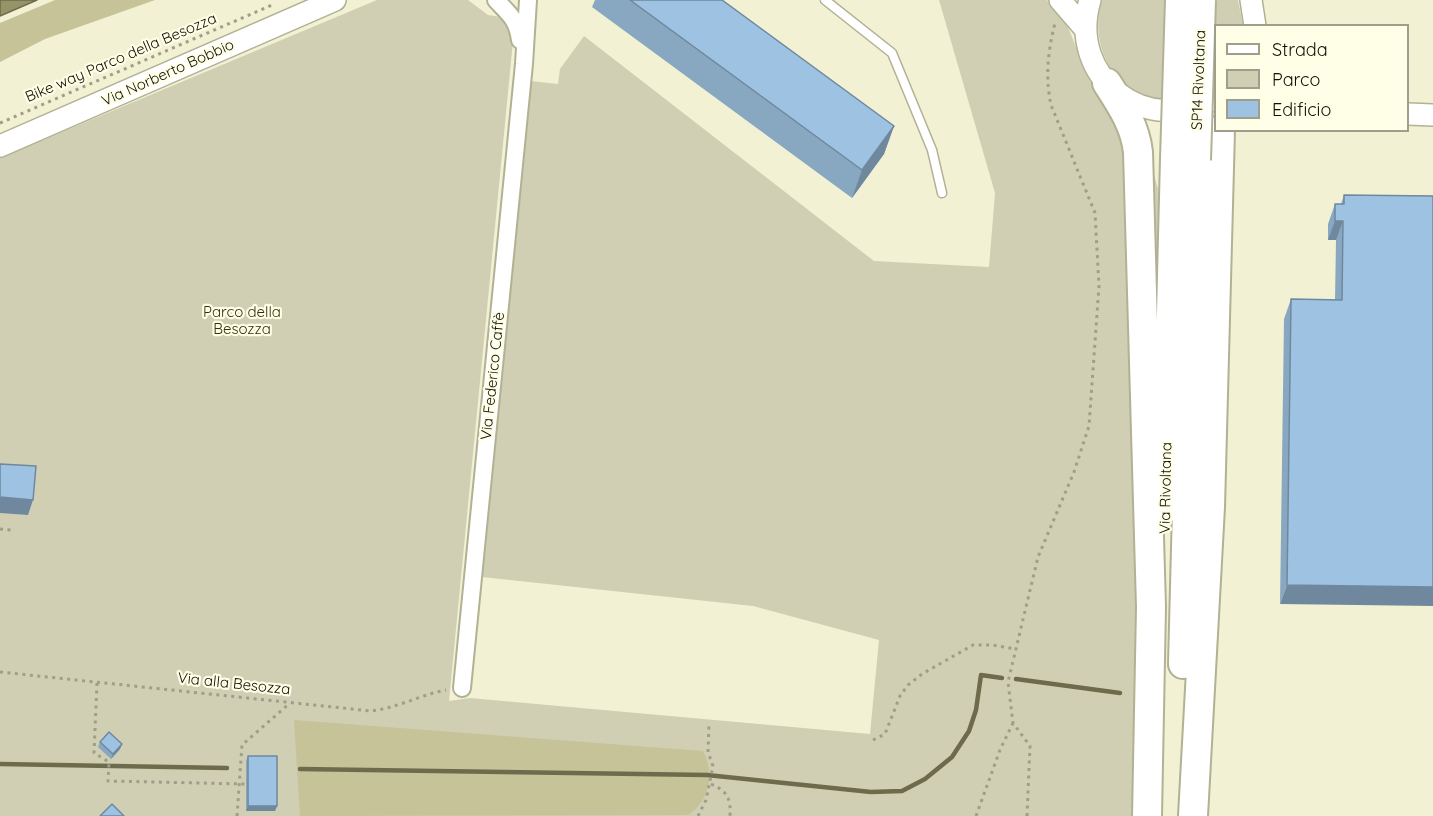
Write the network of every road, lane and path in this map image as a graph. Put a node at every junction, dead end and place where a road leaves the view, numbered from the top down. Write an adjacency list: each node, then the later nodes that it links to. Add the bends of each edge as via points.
1 (335, 0): 21 (street, Via Norberto Bobbio)
2 (496, 0): 14 (street, via 518,25)
3 (528, 0): 14 (street)
4 (825, 0): 23 (lane, via 892,53 932,150)
5 (1060, 0): 13 (street)
6 (1090, 0): 13 (street)
7 (1180, 0): 22 (highway, SP14 Rivoltana, bridge)
8 (1202, 0): 22 (highway, SP14 Rivoltana, bridge)
9 (1251, 0): 12 (street)
10 (274, 5): 19 (path, Bike way Parco della Besozza)
11 (1055, 23): 26 (path, via 1049,45 1047,88 1095,213 1099,286 1089,426 1038,557)
12 (1255, 24)
13 (1085, 29): 15 (street, via 1093,61)
14 (524, 64): 29 (street, Via Federico Caffè)
15 (1107, 83): 16 (street, via 1134,103 1159,111 1192,109); 42 (highway, via 1130,120 1138,152 1151,607)
16 (1214, 98)
17 (1409, 114): 18 (street)
18 (1433, 115)
19 (0, 123)
20 (1220, 132): 45 (highway, via 1210,507)
21 (0, 146)
22 (1185, 160): 43 (highway, Via Rivoltana); 44 (highway, Via Rivoltana)
23 (942, 193)
24 (0, 529): 25 (path)
25 (11, 530)
26 (1015, 649): 31 (path, via 1008,682); 33 (path, via 973,645 922,674 900,696 885,734)
27 (0, 672): 28 (path, Via alla Besozza)
28 (97, 682): 30 (path, Via alla Besozza); 35 (path, via 94,753 109,762 108,781)
29 (462, 688): 30 (path, Via alla Besozza, via 371,711)
30 (290, 703): 35 (path, via 242,745)
31 (1013, 723): 40 (path); 41 (path, via 1030,746)
32 (709, 724): 34 (path)
33 (873, 740)
34 (711, 783): 38 (path); 39 (path, via 730,798)
35 (241, 784): 36 (path); 37 (path)
36 (246, 784)
37 (237, 816)
38 (698, 816)
39 (730, 816)
40 (976, 816)
41 (1027, 816)
42 (1147, 816)
43 (1158, 816)
44 (1179, 816)
45 (1193, 816)

